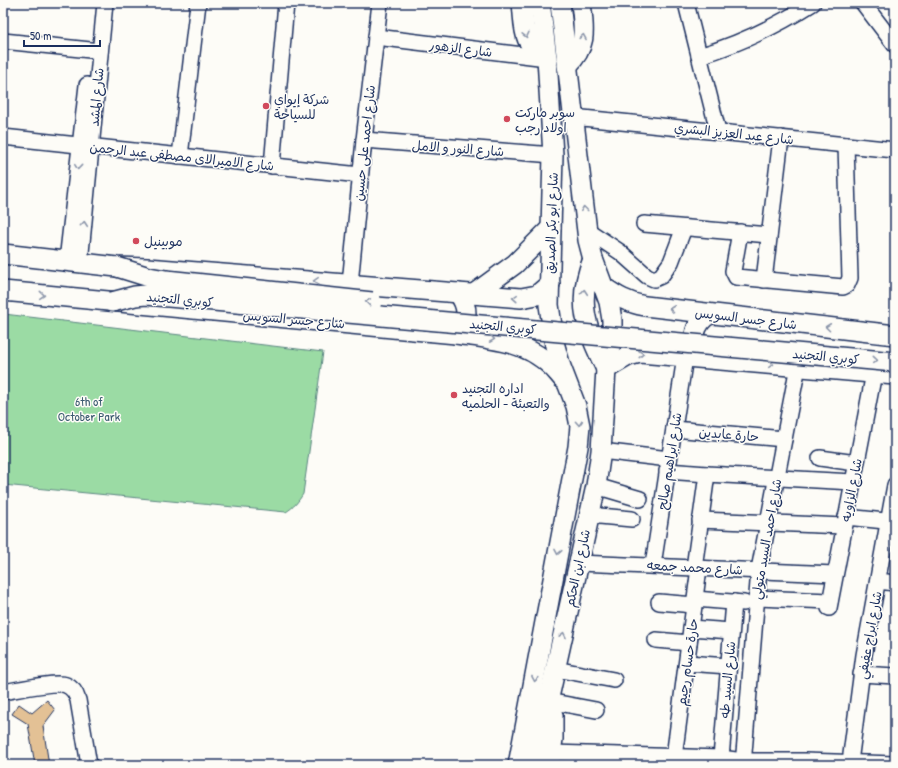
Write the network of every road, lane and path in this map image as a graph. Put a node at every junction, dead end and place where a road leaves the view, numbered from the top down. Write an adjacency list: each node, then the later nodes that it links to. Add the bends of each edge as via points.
1 (96, 3): 16 (street, شارع المشد)
2 (105, 3): 16 (street, شارع المشد)
3 (198, 3): 29 (street)
4 (286, 3): 30 (street)
5 (380, 3): 13 (street, شارع احمد على حسين)
6 (522, 3): 19 (main road, one-way to 19, via 527,40 534,50)
7 (540, 3): 19 (main road, شارع ابو بكر الصديق)
8 (560, 3): 18 (main road, شارع ابو بكر الصديق)
9 (581, 3): 18 (main road, one-way to 9, via 578,54 584,39)
10 (686, 3): 17 (street)
11 (812, 3): 17 (street, via 757,34)
12 (863, 3): 15 (street)
13 (376, 37): 19 (street, شارع الزهور); 24 (street, شارع احمد على حسين)
14 (3, 41): 16 (street)
15 (895, 45)
16 (96, 50): 26 (street, شارع المشد)
17 (700, 56): 21 (street)
18 (566, 57): 20 (main road, شارع ابو بكر الصديق)
19 (547, 58): 28 (main road, شارع ابو بكر الصديق)
20 (573, 116): 21 (street, شارع عبد العزيز البشري); 35 (main road, شارع ابو بكر الصديق, one-way to 20)
21 (718, 131): 23 (street, شارع عبد العزيز البشري)
22 (3, 137): 26 (street, شارع الاميرالاى مصطفى عبد الرحمن)
23 (781, 138): 25 (street, شارع عبد العزيز البشري); 37 (street)
24 (364, 140): 28 (street, شارع النور و الامل); 31 (street, شارع احمد على حسين)
25 (846, 144): 27 (street, شارع عبد العزيز البشري); 42 (street, via 849,283 843,287)
26 (86, 146): 29 (street, شارع الاميرالاى مصطفى عبد الرحمن); 40 (street, شارع المشد)
27 (895, 150)
28 (553, 155): 33 (main road, شارع ابو بكر الصديق)
29 (180, 156): 30 (street, شارع الاميرالاى مصطفى عبد الرحمن)
30 (272, 166): 31 (street, شارع الاميرالاى مصطفى عبد الرحمن)
31 (360, 175): 43 (street, شارع احمد على حسين)
32 (644, 224): 34 (street)
33 (551, 228): 44 (main road, شارع ابو بكر الصديق); 47 (main road, via 515,264)
34 (684, 228): 35 (street, via 668,266 661,276 654,279); 36 (street)
35 (587, 230): 39 (main road, شارع ابو بكر الصديق)
36 (740, 232): 37 (street); 42 (street, via 734,274 738,277)
37 (769, 235): 42 (street)
38 (3, 254): 40 (main road)
39 (593, 259): 45 (main road, شارع ابو بكر الصديق); 56 (main road, one-way to 39, via 585,317 586,278)
40 (74, 262): 41 (main road)
41 (117, 267): 43 (main road, one-way to 41); 51 (main road, كوبري التجنيد, one-way to 41, bridge, via 726,335 457,311 166,280)
42 (764, 280)
43 (350, 284): 47 (main road)
44 (550, 284): 47 (main road, one-way to 47, via 540,292 521,298); 59 (main road, شارع ابو بكر الصديق, via 549,305 555,346)
45 (602, 286): 49 (main road, شارع جسر السويس, one-way to 45, via 636,304 618,297); 56 (main road, شارع ابو بكر الصديق, via 609,302 613,329)
46 (3, 291): 48 (main road, شارع جسر السويس, one-way to 48)
47 (466, 294): 50 (main road, via 463,299 467,314 465,322)
48 (112, 302): 50 (main road, شارع جسر السويس); 54 (main road, كوبري التجنيد, one-way to 54, bridge, via 146,295)
49 (710, 314): 51 (main road, شارع جسر السويس, one-way to 49); 53 (main road, via 703,318 695,332 697,347)
50 (456, 334): 59 (main road, شارع جسر السويس, one-way to 59, via 500,340 520,346 556,369)
51 (895, 338)
52 (685, 357): 53 (main road); 56 (main road, one-way to 52, via 628,356 640,353); 60 (street, شارع ابراهيم صالح)
53 (708, 359): 55 (main road, one-way to 55)
54 (895, 362)
55 (798, 366): 57 (main road); 61 (street, شارع احمد السيد متولي)
56 (606, 369): 62 (main road, شارع ابن الحكم)
57 (874, 373): 58 (main road); 64 (street, شارع الزاويه)
58 (895, 375)
59 (569, 386): 103 (main road, شارع ابن الحكم, one-way to 103, via 580,426 578,447)
60 (674, 429): 61 (street, حارة عابدين); 65 (street, شارع ابراهيم صالح)
61 (784, 439): 67 (street, شارع احمد السيد متولي)
62 (601, 451): 65 (street); 70 (main road, شارع ابن الحكم)
63 (820, 458): 64 (street)
64 (856, 463): 68 (street, شارع الزاويه)
65 (668, 465): 66 (street); 79 (street, شارع ابراهيم صالح)
66 (707, 474): 67 (street); 74 (street, حارة حسام رحيم)
67 (776, 478): 68 (street); 77 (street, شارع احمد السيد متولي)
68 (853, 482): 75 (street, شارع الزاويه)
69 (895, 485): 76 (street, شارع ابراج عفيفي)
70 (596, 486): 71 (street); 72 (main road, شارع ابن الحكم)
71 (640, 499)
72 (589, 515): 73 (street); 78 (main road, شارع ابن الحكم)
73 (632, 520)
74 (700, 520): 77 (street); 80 (street, حارة حسام رحيم)
75 (845, 522): 76 (street); 77 (street); 82 (street, شارع الزاويه)
76 (892, 522): 83 (street, شارع ابراج عفيفي)
77 (768, 523): 81 (street, شارع احمد السيد متولي)
78 (579, 563): 79 (street, شارع محمد جمعه); 94 (main road, شارع ابن الحكم, one-way to 78)
79 (653, 565): 80 (street, شارع محمد جمعه)
80 (697, 568): 81 (street, شارع محمد جمعه); 87 (street, حارة حسام رحيم)
81 (759, 570): 82 (street, شارع محمد جمعه); 85 (street, شارع احمد السيد متولي)
82 (835, 574): 85 (street, شارع الزاويه, via 829,604)
83 (878, 581): 84 (street); 95 (street, شارع ابراج عفيفي)
84 (895, 583)
85 (756, 601): 86 (street); 109 (street, شارع احمد السيد متولي)
86 (734, 602): 87 (street); 89 (street, شارع السيد طه)
87 (694, 606): 88 (street); 90 (street, حارة حسام رحيم)
88 (659, 607)
89 (731, 631): 90 (street); 93 (street, شارع السيد طه)
90 (690, 635): 91 (street); 92 (street, حارة حسام رحيم)
91 (656, 640)
92 (687, 663): 93 (street); 104 (street, حارة حسام رحيم)
93 (728, 666): 105 (street, شارع السيد طه)
94 (555, 669): 97 (street); 100 (main road, شارع ابن الحكم)
95 (861, 674): 96 (street); 108 (street, شارع ابراج عفيفي)
96 (895, 676)
97 (614, 680)
98 (3, 692): 99 (street, via 60,684 66,686)
99 (68, 692): 101 (street); 112 (street, via 67,700); 113 (street, via 76,694 78,700)
100 (548, 700): 102 (street); 106 (main road, شارع ابن الحكم, via 554,725); 116 (main road)
101 (3, 701)
102 (596, 710)
103 (524, 738): 114 (main road, شارع ابن الحكم); 115 (main road)
104 (674, 757): 105 (street); 107 (street)
105 (721, 758): 109 (street)
106 (550, 759): 107 (street)
107 (646, 760)
108 (850, 762): 110 (street); 111 (street)
109 (743, 763): 110 (street)
110 (804, 763)
111 (893, 764)
112 (80, 765)
113 (89, 765)
114 (506, 765)
115 (518, 765)
116 (534, 765)

